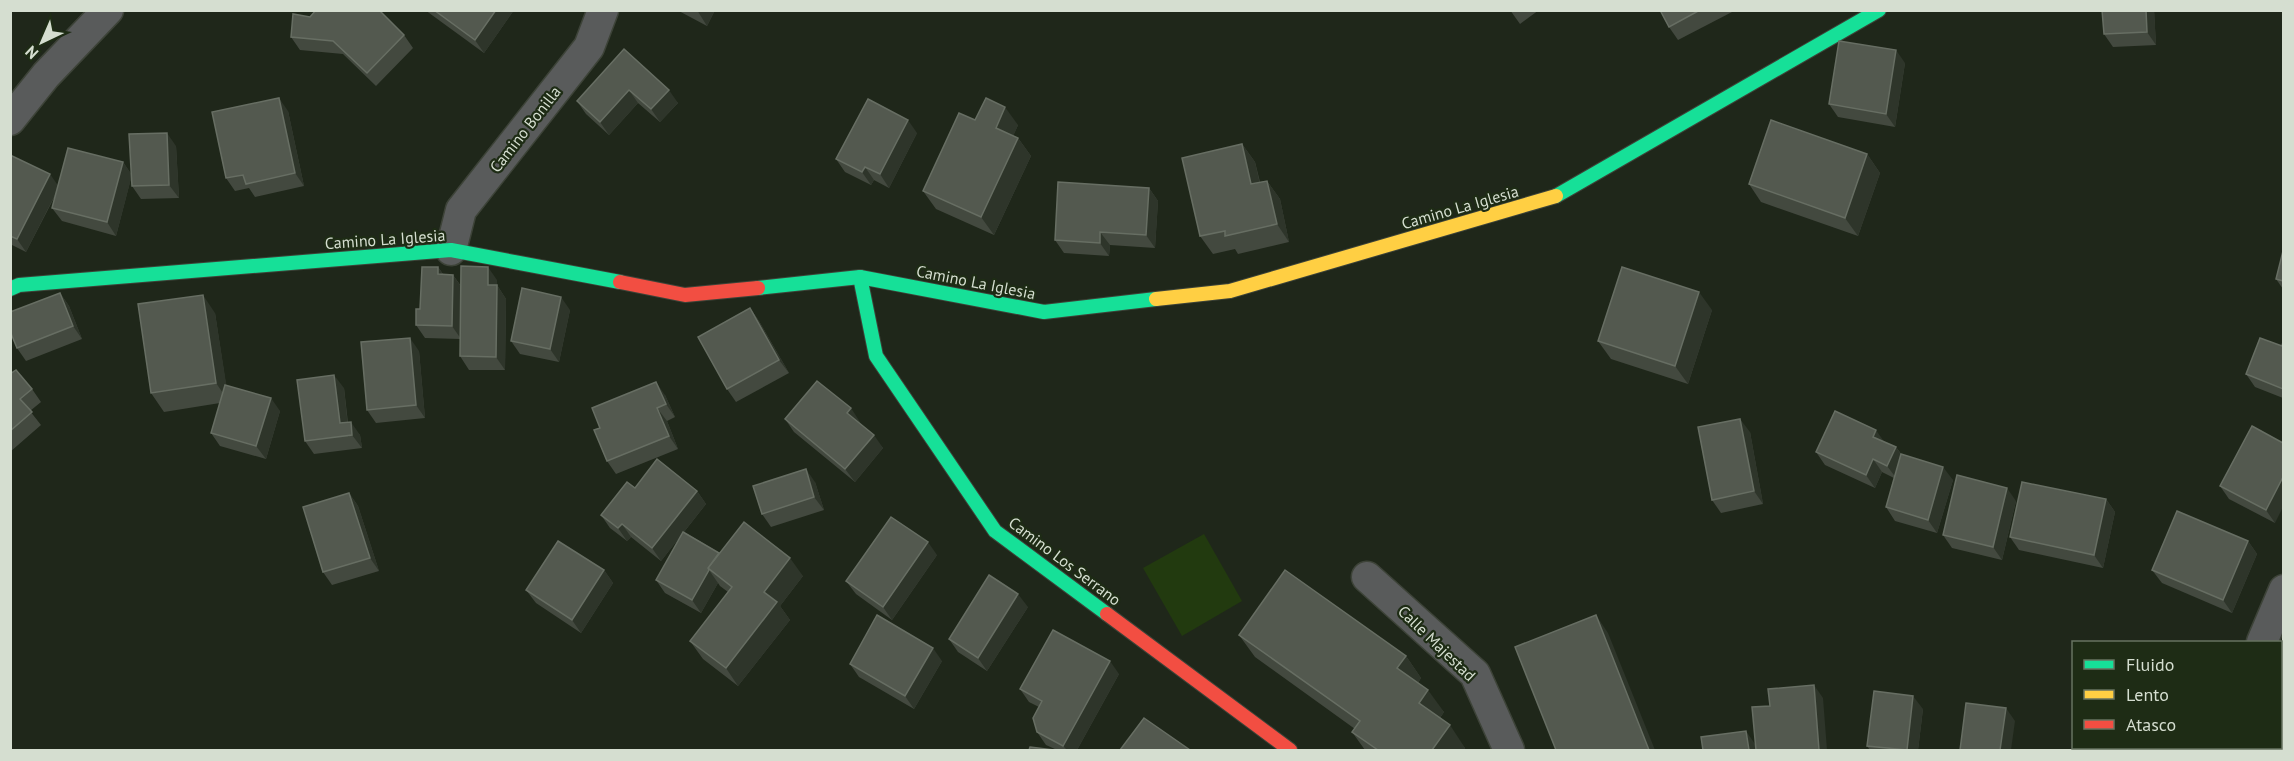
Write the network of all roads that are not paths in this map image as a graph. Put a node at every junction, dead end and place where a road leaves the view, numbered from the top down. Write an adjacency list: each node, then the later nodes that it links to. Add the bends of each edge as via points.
1 (108, 10): 4 (street, via 46,75)
2 (603, 10): 5 (street, Camino Bonilla, via 590,47 462,210)
3 (1879, 10): 6 (street, Camino La Iglesia, via 1562,194 1230,291 1044,312)
4 (10, 120)
5 (451, 250): 6 (street, Camino La Iglesia, via 685,295); 7 (street, Camino La Iglesia, via 19,285)
6 (860, 277): 11 (street, Camino Los Serrano, via 876,356 995,531)
7 (10, 289)
8 (1367, 577): 12 (street, Calle Majestad, via 1475,675)
9 (2283, 591): 10 (street)
10 (2262, 641)
11 (1290, 750)
12 (1509, 750)

